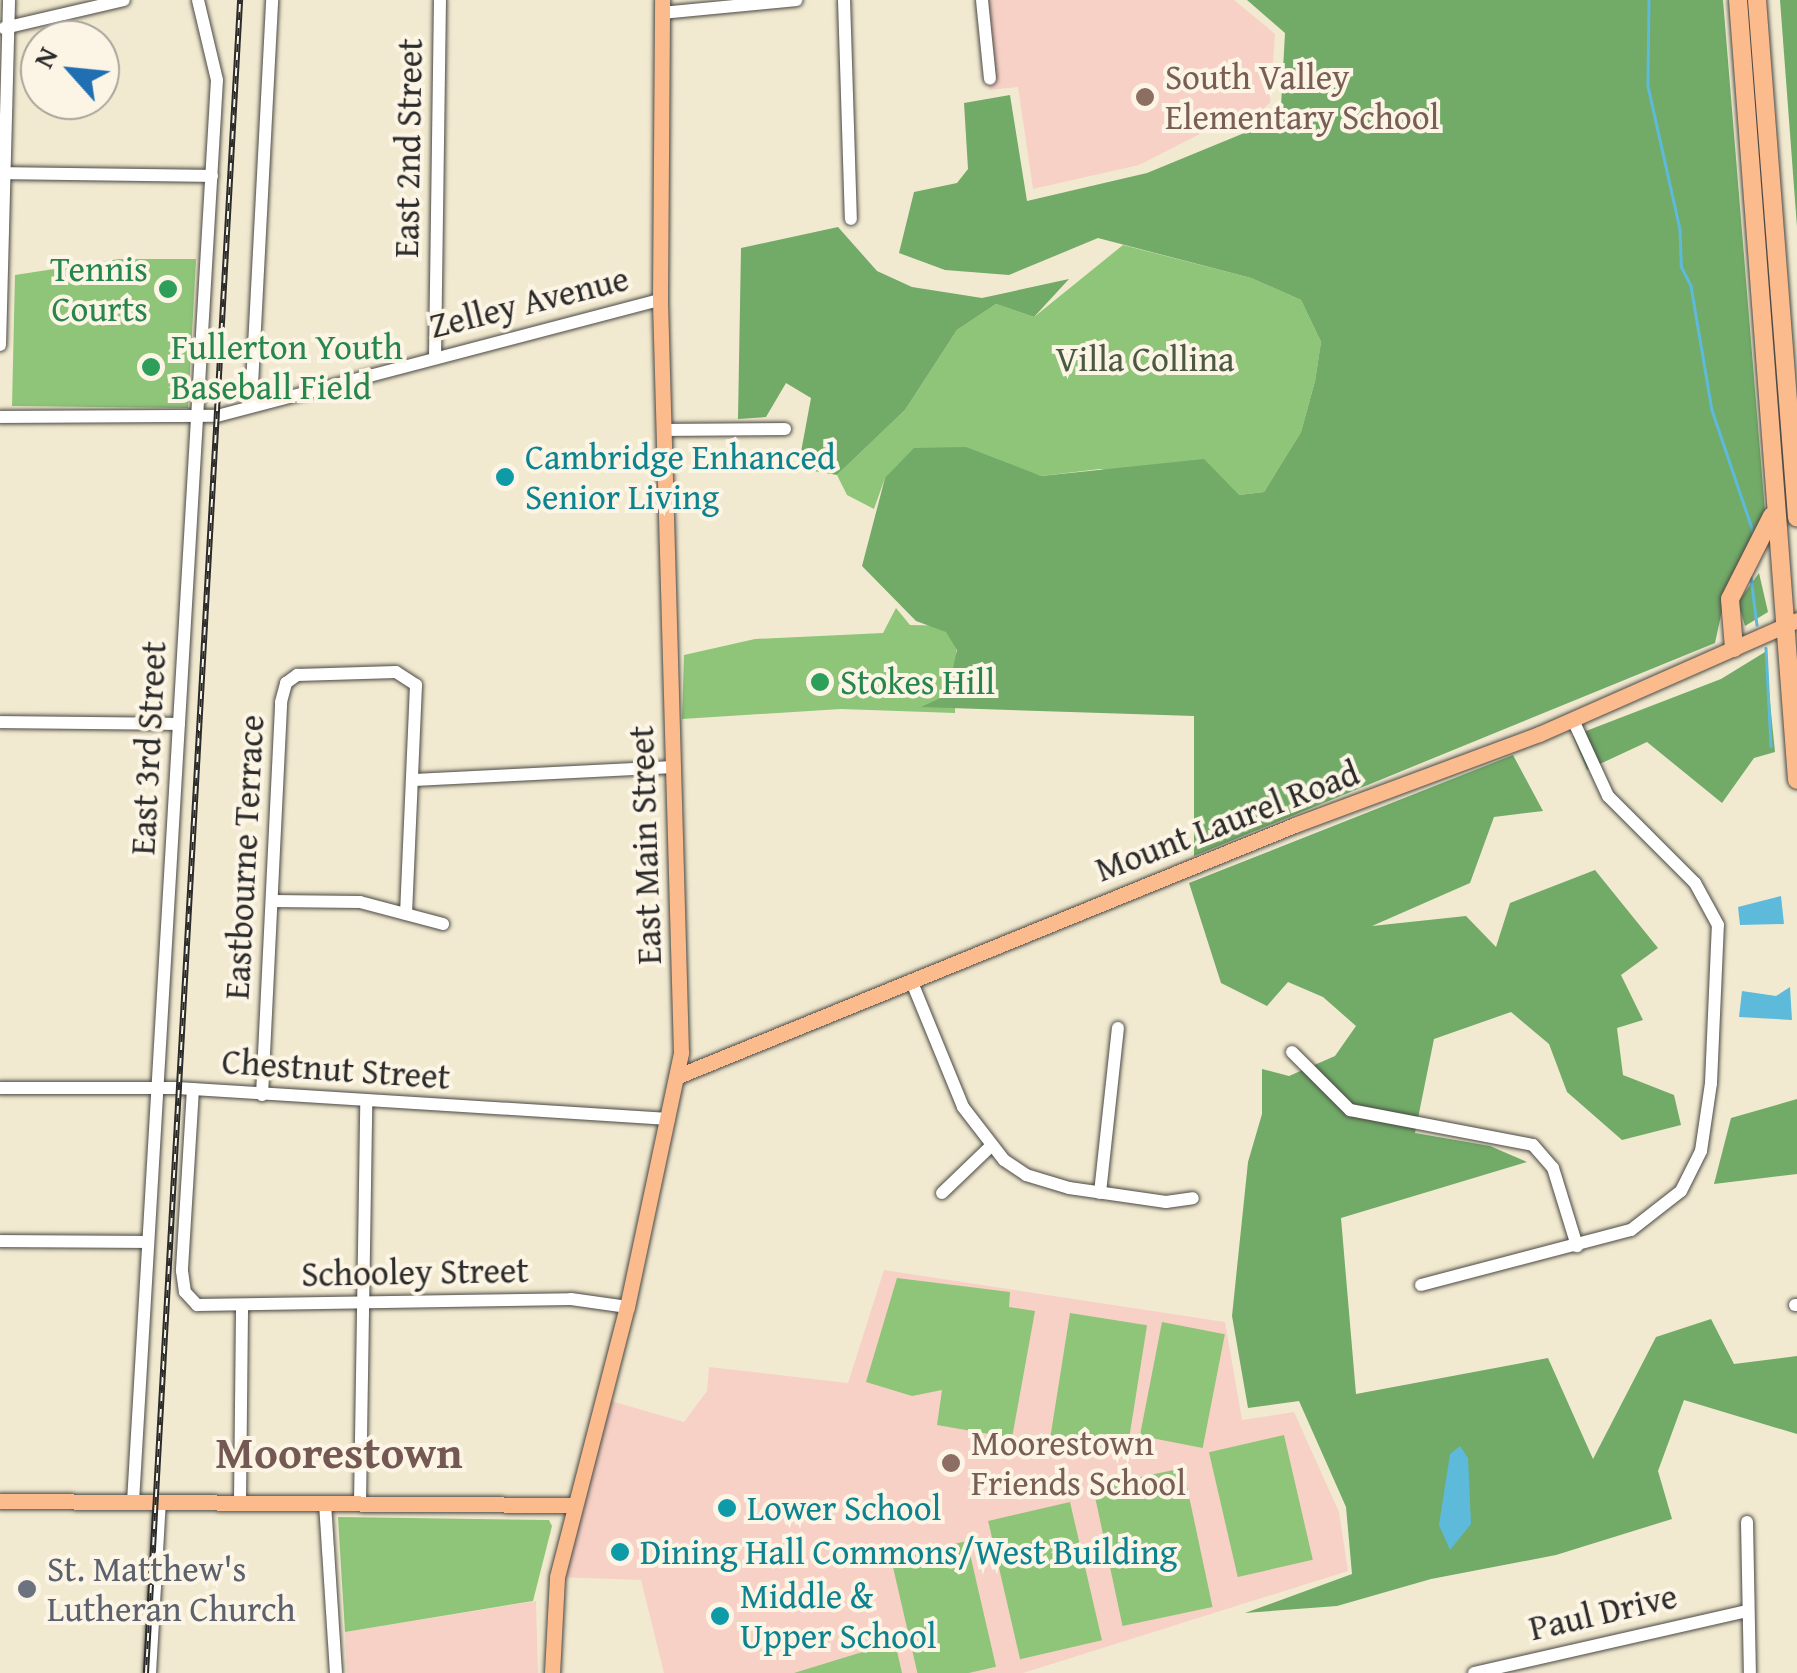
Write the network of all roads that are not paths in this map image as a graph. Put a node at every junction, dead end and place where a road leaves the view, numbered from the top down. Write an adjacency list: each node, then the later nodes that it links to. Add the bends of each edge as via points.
1 (9, 0): 12 (street)
2 (124, 0): 12 (street)
3 (198, 0): 15 (street, East 3rd Street, via 217,80)
4 (272, 0): 20 (street)
5 (440, 0): 19 (street, East 2nd Street)
6 (796, 0): 11 (street)
7 (844, 0): 16 (street)
8 (982, 0): 13 (street)
9 (1738, 0): 25 (highway)
10 (1757, 0): 26 (highway)
11 (662, 6): 17 (main road, East Main Street)
12 (4, 28): 14 (street)
13 (990, 79)
14 (3, 173): 15 (street); 18 (street)
15 (212, 176): 22 (street, East 3rd Street)
16 (851, 219)
17 (660, 300): 19 (street, Zelley Avenue); 24 (main road, East Main Street)
18 (0, 345)
19 (436, 356): 20 (street, Zelley Avenue)
20 (251, 404): 22 (street, Zelley Avenue)
21 (0, 416): 22 (street, Zelley Avenue)
22 (198, 417): 31 (street, East 3rd Street)
23 (785, 429): 24 (street)
24 (664, 430): 32 (main road, East Main Street)
25 (1775, 506): 27 (highway); 28 (highway, via 1762,546 1730,600)
26 (1797, 517)
27 (1791, 622): 28 (main road, Mount Laurel Road); 34 (highway)
28 (1734, 648): 29 (main road, Mount Laurel Road)
29 (1573, 720): 38 (main road, Mount Laurel Road); 54 (street, via 1608,796 1705,896 1720,941 1711,1083 1696,1165 1658,1213 1616,1236)
30 (0, 722): 31 (street)
31 (179, 724): 43 (street, East 3rd Street)
32 (673, 767): 33 (street); 41 (main road, East Main Street)
33 (415, 780): 35 (street, Eastbourne Terrace, via 419,700 408,676 312,672 286,683); 36 (street)
34 (1797, 780)
35 (273, 901): 36 (street, via 338,900); 45 (street, Eastbourne Terrace)
36 (406, 914): 37 (street)
37 (443, 924)
38 (911, 980): 41 (main road, Mount Laurel Road); 48 (street, via 963,1107)
39 (1118, 1028): 50 (street)
40 (1292, 1052): 54 (street, via 1350,1110 1533,1145 1553,1168)
41 (678, 1076): 47 (main road, East Main Street)
42 (0, 1088): 43 (street, Chestnut Street)
43 (157, 1088): 44 (street, Chestnut Street); 53 (street, East 3rd Street)
44 (194, 1089): 45 (street, Chestnut Street); 57 (street, Schooley Street, via 182,1284 190,1300 205,1307)
45 (262, 1095): 46 (street, Chestnut Street)
46 (366, 1101): 47 (street, Chestnut Street); 56 (street)
47 (668, 1119): 58 (main road, East Main Street)
48 (991, 1146): 49 (street); 50 (street, via 1026,1176)
49 (942, 1193)
50 (1100, 1193): 51 (street)
51 (1192, 1198)
52 (0, 1242): 53 (street)
53 (148, 1242): 60 (street, East 3rd Street)
54 (1577, 1246): 55 (street)
55 (1421, 1285)
56 (361, 1304): 57 (street, Schooley Street); 58 (street, Schooley Street, via 571,1299); 64 (street)
57 (242, 1306): 62 (street)
58 (627, 1307): 65 (main road, East Main Street)
59 (0, 1502): 60 (main road)
60 (133, 1502): 61 (main road)
61 (160, 1502): 62 (main road); 68 (street)
62 (240, 1502): 63 (main road)
63 (325, 1503): 64 (main road); 69 (street)
64 (360, 1503): 65 (main road)
65 (574, 1505): 70 (main road, East Main Street, via 554,1599)
66 (1747, 1522): 67 (street)
67 (1746, 1611): 71 (street, Paul Drive); 72 (street)
68 (150, 1673)
69 (336, 1673)
70 (552, 1673)
71 (1474, 1673)
72 (1750, 1673)

